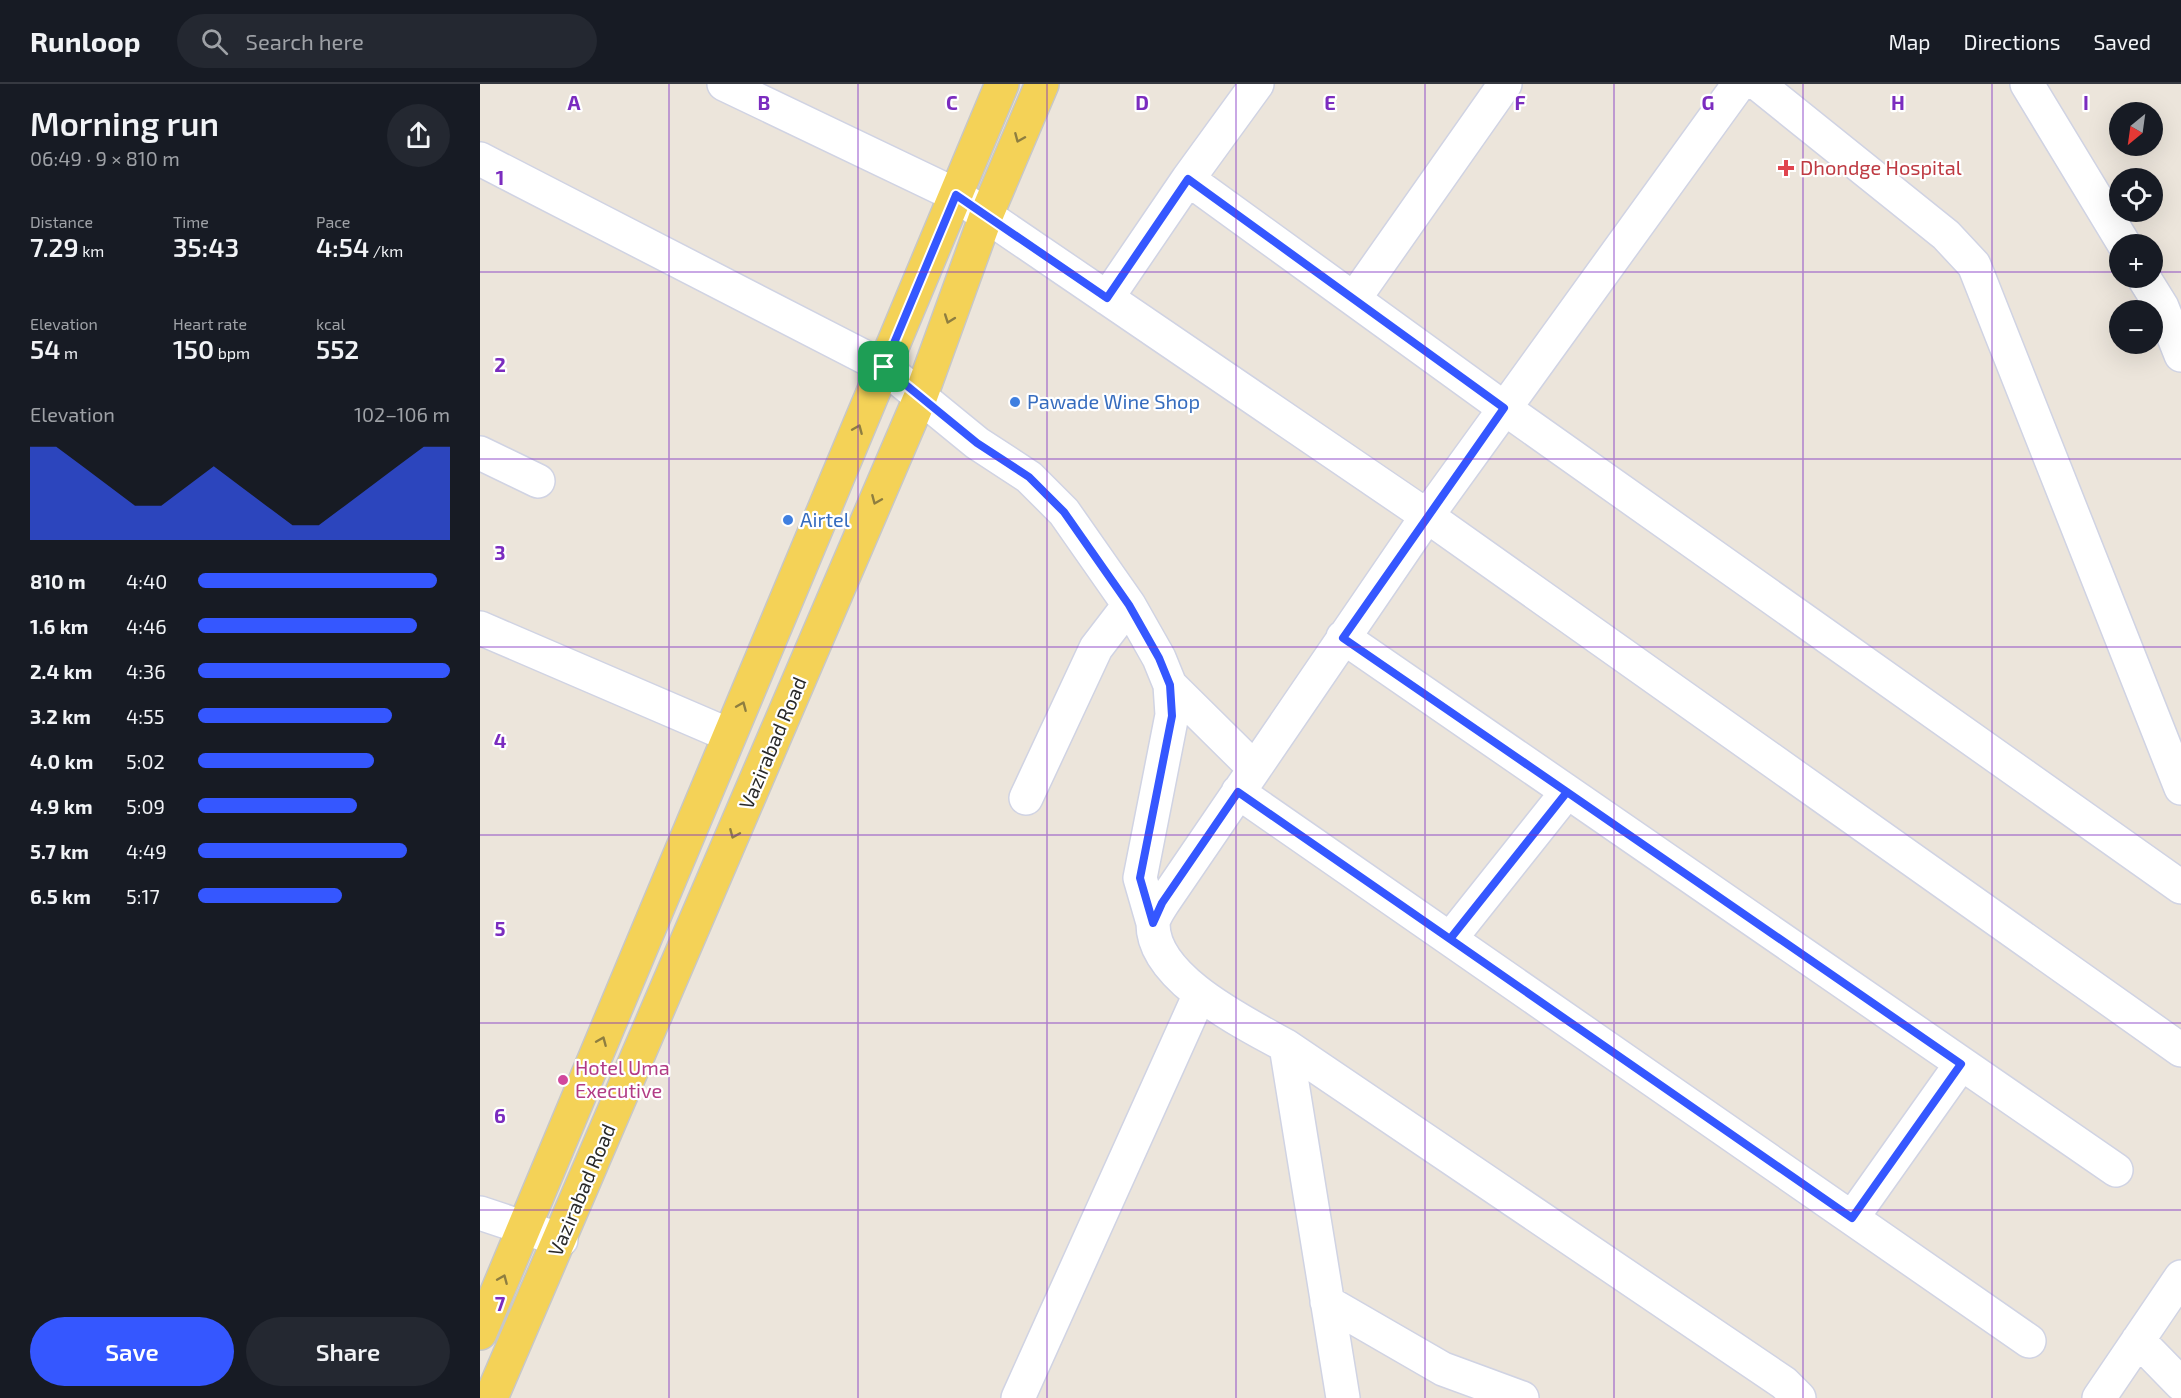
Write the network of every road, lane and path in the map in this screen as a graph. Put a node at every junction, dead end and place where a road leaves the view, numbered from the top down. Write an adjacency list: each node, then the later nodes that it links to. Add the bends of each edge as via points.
1 (724, 84): 11 (street)
2 (1002, 84): 11 (main road, Vazirabad Road)
3 (1042, 84): 12 (main road, Vazirabad Road, one-way to 12)
4 (1257, 84): 10 (street)
5 (1506, 84): 16 (street)
6 (1739, 84): 20 (street)
7 (1758, 84): 30 (street, via 1946,235 1974,265)
8 (2027, 84): 13 (street)
9 (480, 159): 18 (street)
10 (1188, 179): 15 (street); 16 (street)
11 (956, 195): 12 (street); 18 (main road, Vazirabad Road)
12 (986, 216): 15 (street); 19 (main road, Vazirabad Road, one-way to 19)
13 (2118, 234)
14 (2150, 288): 17 (street)
15 (1107, 298): 23 (street)
16 (1354, 299): 20 (street)
17 (2181, 355)
18 (884, 367): 19 (street); 28 (main road, Vazirabad Road, one-way to 18)
19 (920, 398): 24 (street, via 1036,484 1064,512); 44 (main road, Vazirabad Road, one-way to 44)
20 (1504, 408): 23 (street); 33 (street)
21 (480, 453): 22 (street)
22 (538, 481)
23 (1426, 516): 26 (street); 38 (street)
24 (1129, 605): 27 (street); 32 (street, via 1092,656)
25 (480, 628): 28 (street)
26 (1343, 638): 29 (street); 31 (street)
27 (1170, 685): 29 (street); 34 (street, via 1172,716 1140,878)
28 (729, 735): 43 (main road, Vazirabad Road, one-way to 28)
29 (1246, 780): 34 (street, via 1162,903); 35 (street)
30 (2181, 788)
31 (1567, 792): 35 (street); 39 (street)
32 (1026, 798)
33 (2181, 887)
34 (1153, 923): 36 (street, via 1161,953)
35 (1450, 939): 42 (street)
36 (1199, 996): 37 (street); 52 (street)
37 (1286, 1046): 46 (street); 55 (street, via 1784,1383)
38 (2181, 1050)
39 (1961, 1064): 40 (street); 42 (street)
40 (2116, 1170)
41 (480, 1213): 43 (street)
42 (1852, 1218): 49 (street)
43 (524, 1227): 44 (street); 47 (main road, Vazirabad Road, one-way to 43)
44 (561, 1240): 51 (main road, Vazirabad Road)
45 (2181, 1278): 48 (street)
46 (1327, 1302): 53 (street); 54 (street, via 1443,1369)
47 (480, 1333)
48 (2138, 1340): 50 (street); 56 (street)
49 (2029, 1341)
50 (2181, 1384)
51 (491, 1398)
52 (1018, 1398)
53 (1343, 1398)
54 (1522, 1398)
55 (1799, 1398)
56 (2099, 1398)

